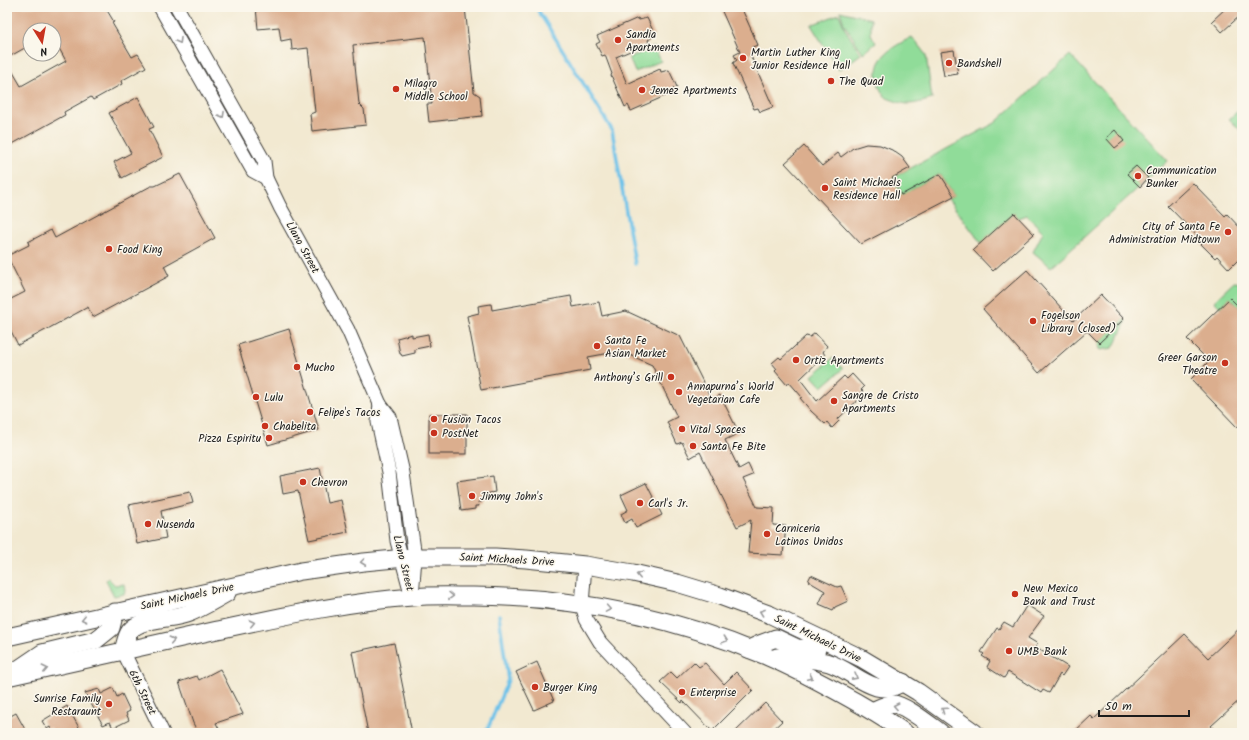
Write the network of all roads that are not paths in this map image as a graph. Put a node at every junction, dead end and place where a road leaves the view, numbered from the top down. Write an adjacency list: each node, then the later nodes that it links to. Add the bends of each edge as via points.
1 (160, 7): 4 (street, Llano Street, one-way to 4)
2 (177, 7): 3 (street, Llano Street)
3 (219, 71): 4 (street); 5 (street, Llano Street, via 264,162)
4 (203, 81): 5 (street, Llano Street, one-way to 5, via 253,171)
5 (266, 178): 6 (street, Llano Street, via 348,330 380,404 378,422 389,472 396,540)
6 (408, 558): 7 (main road, Saint Michaels Drive, via 495,556); 8 (main road, Saint Michaels Drive, one-way to 8, via 301,571); 9 (street, Llano Street)
7 (585, 565): 10 (street); 15 (main road, Saint Michaels Drive, one-way to 7, via 771,615 720,596 633,573)
8 (247, 583): 11 (main road, Saint Michaels Drive); 13 (main road, via 188,614 137,626 128,635)
9 (412, 597): 10 (main road, one-way to 10, via 532,598); 13 (main road, one-way to 9, via 277,617)
10 (582, 604): 14 (main road, one-way to 14, via 659,620); 20 (street, via 586,619 600,642)
11 (115, 612): 12 (main road, Saint Michaels Drive, one-way to 12); 16 (main road, via 111,628 96,640 42,653)
12 (7, 637)
13 (123, 651): 16 (main road, one-way to 13); 19 (street, 6th Street)
14 (757, 652): 15 (main road, via 760,644 776,638 797,648); 17 (main road, one-way to 17, via 831,664 881,688 897,686); 18 (main road, one-way to 18, via 843,693)
15 (861, 658): 17 (main road, Saint Michaels Drive)
16 (7, 677)
17 (903, 682): 23 (main road, Saint Michaels Drive, one-way to 17)
18 (872, 711): 21 (main road); 22 (main road, one-way to 18, via 900,706 891,704)
19 (163, 733)
20 (685, 733)
21 (905, 733)
22 (941, 733)
23 (975, 733)

